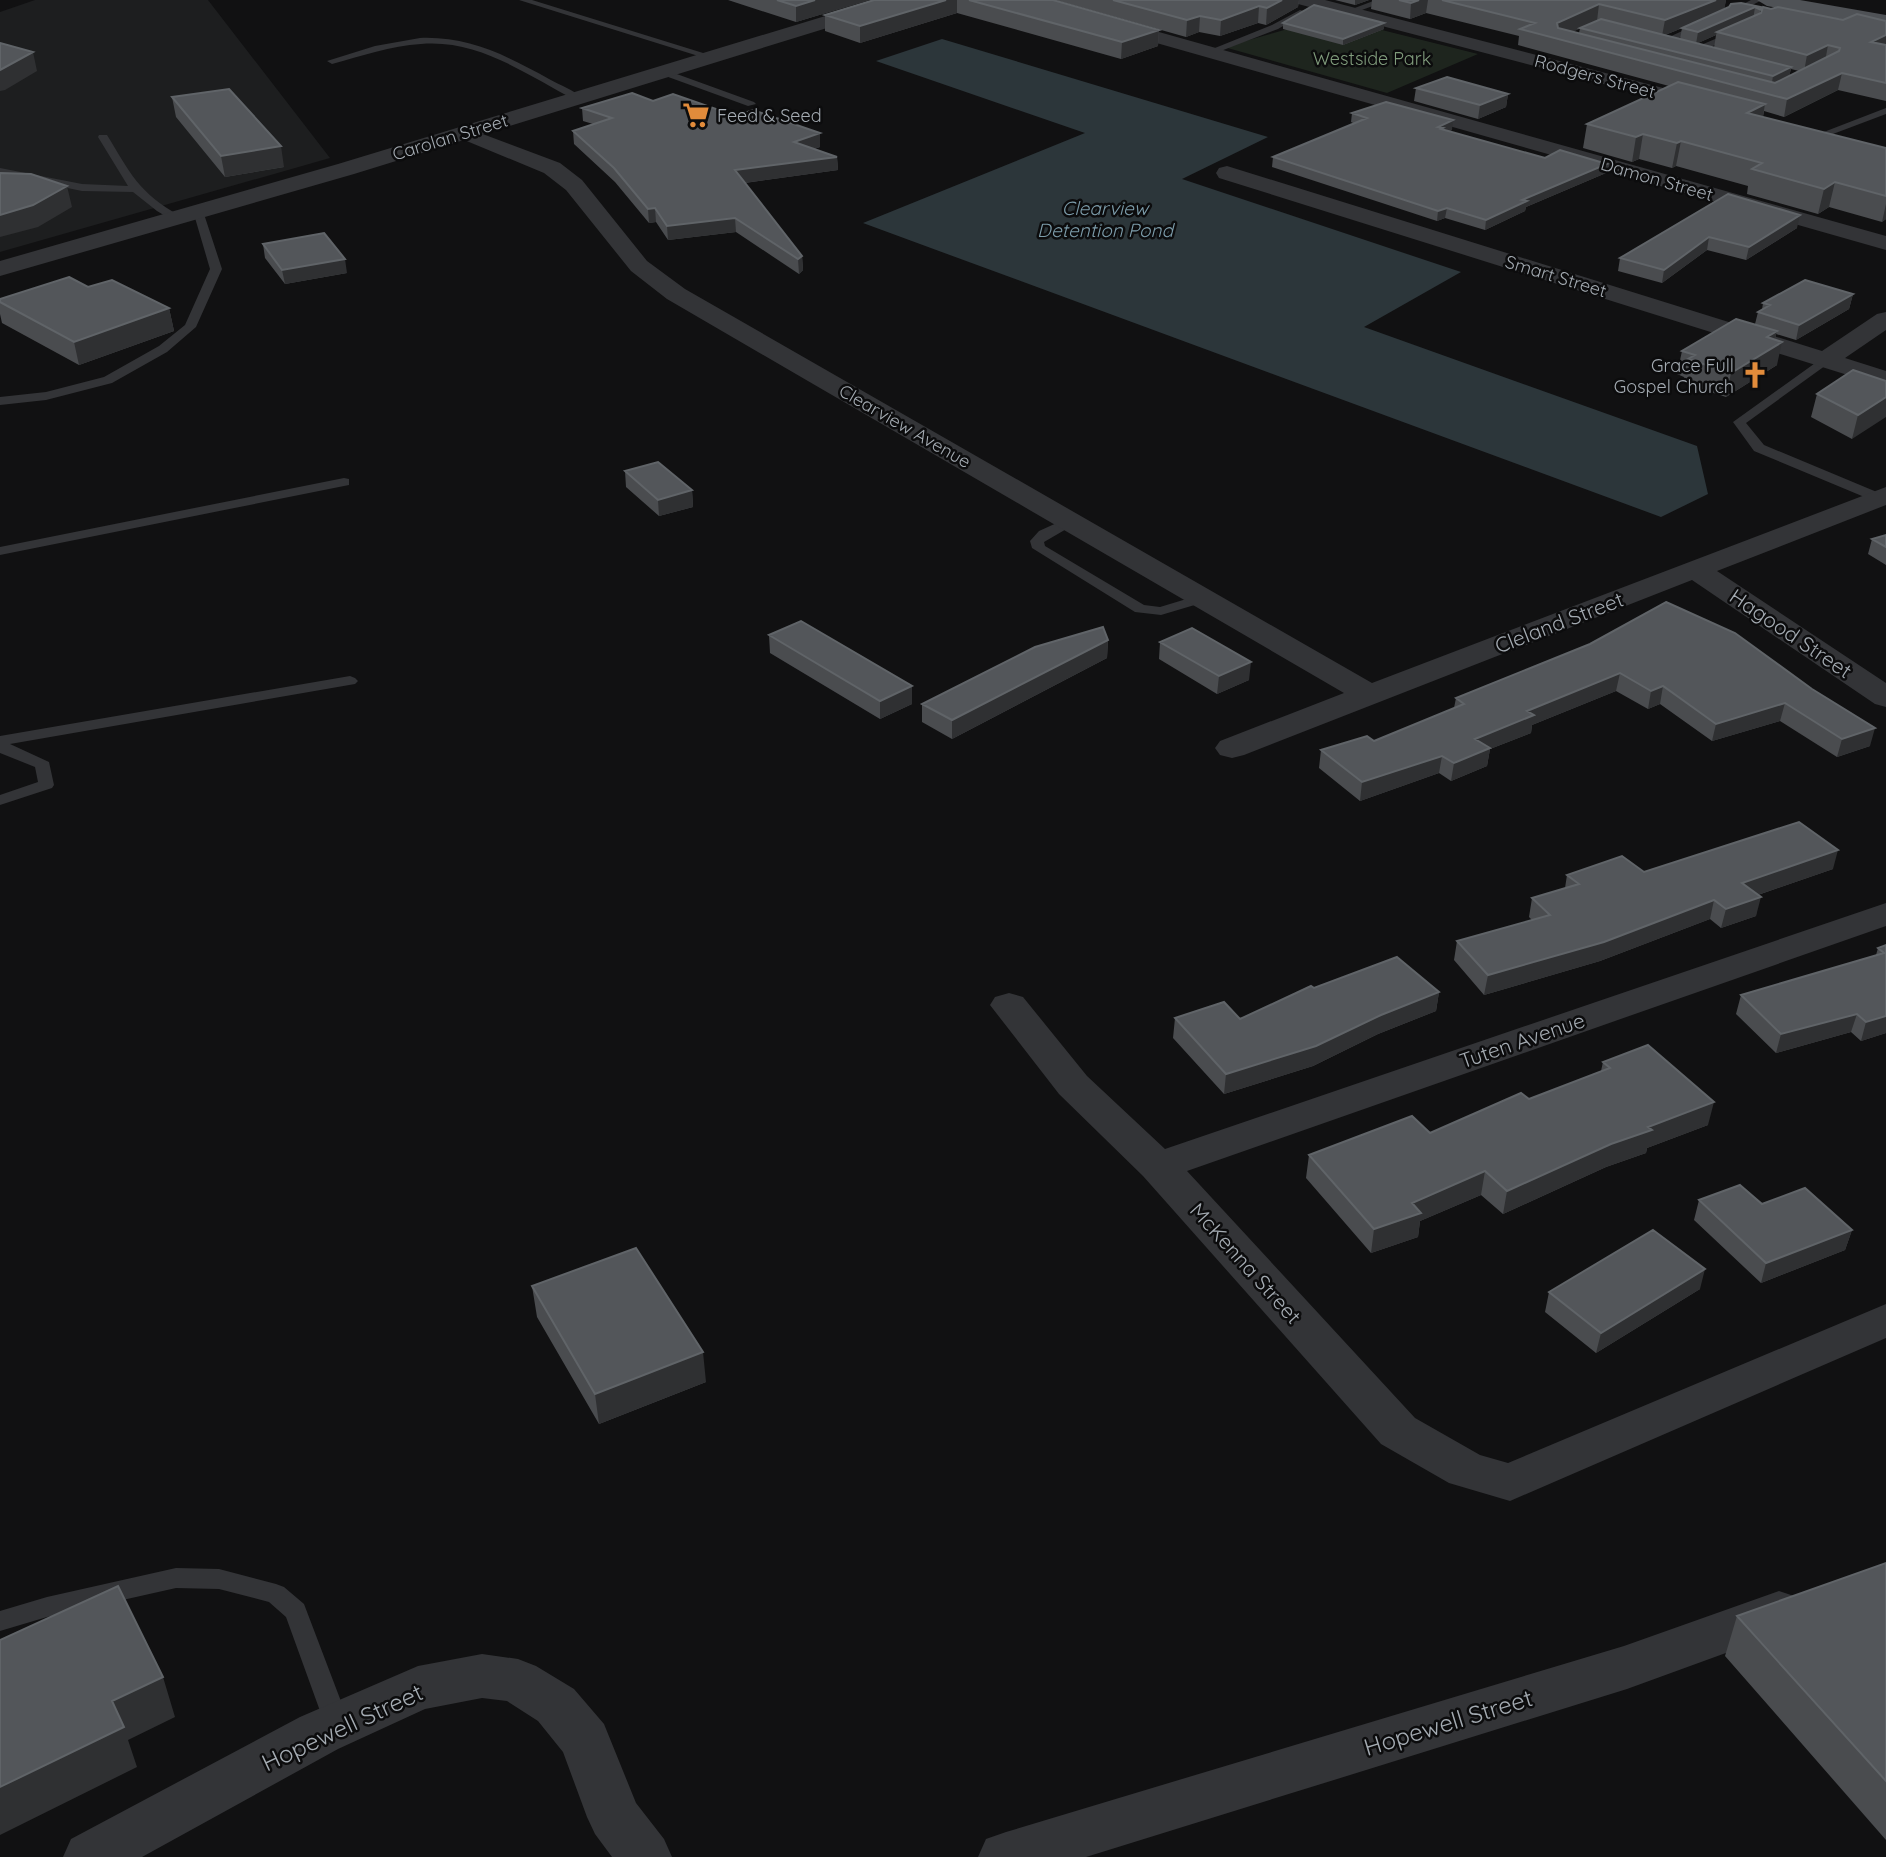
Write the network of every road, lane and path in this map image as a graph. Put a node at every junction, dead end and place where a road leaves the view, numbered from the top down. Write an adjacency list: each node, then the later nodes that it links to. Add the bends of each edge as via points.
1 (523, 0): 21 (lane)
2 (898, 0): 21 (street, Carolan Street)
3 (1025, 0): 18 (street, Damon Street)
4 (1384, 0): 9 (lane)
5 (1758, 0): 11 (lane)
6 (1310, 1): 9 (street, Rodgers Street); 18 (lane, via 1275,27)
7 (1806, 3): 8 (main road); 10 (main road); 12 (main road)
8 (1772, 8)
9 (1348, 12): 26 (street, Rodgers Street)
10 (1886, 12)
11 (1730, 13)
12 (1886, 21)
13 (1710, 22): 16 (lane)
14 (1743, 30): 17 (lane)
15 (1650, 39): 16 (lane)
16 (1663, 42): 17 (lane)
17 (1693, 49): 19 (lane); 20 (lane)
18 (1210, 52): 37 (street, Damon Street)
19 (1676, 54)
20 (1710, 54)
21 (711, 57): 23 (street, Carolan Street)
22 (332, 61): 24 (lane, via 403,43 449,41 482,49)
23 (663, 72): 24 (street, Carolan Street); 25 (lane)
24 (578, 98): 28 (street, Carolan Street)
25 (751, 104)
26 (1726, 110)
27 (1886, 111): 29 (lane)
28 (464, 133): 35 (street, Carolan Street); 45 (street, Clearview Avenue, via 552,168 574,185 639,266 676,294)
29 (1814, 133): 31 (street)
30 (103, 137): 34 (lane)
31 (1860, 145)
32 (0, 171): 34 (lane, via 86,189)
33 (1227, 173): 40 (street, Smart Street)
34 (132, 189): 36 (lane)
35 (198, 211): 36 (street, Carolan Street); 42 (lane, via 216,269 190,327 163,349 108,380 46,396)
36 (176, 218): 38 (street, Carolan Street)
37 (1886, 243)
38 (0, 268)
39 (1886, 319): 40 (street)
40 (1825, 360): 41 (street, Smart Street); 44 (lane, via 1739,422 1759,448)
41 (1886, 379)
42 (0, 401)
43 (344, 482): 46 (lane)
44 (1882, 496): 47 (street, Cleland Street)
45 (1070, 522): 48 (street, Clearview Avenue); 48 (lane, via 1044,534 1037,541 1039,548 1140,609 1161,611)
46 (0, 551)
47 (1695, 569): 50 (street, Cleland Street); 51 (street, Hagood Street)
48 (1203, 598): 50 (street, Clearview Avenue)
49 (350, 681): 52 (lane)
50 (1370, 695): 54 (street, Cleland Street)
51 (1886, 697)
52 (0, 741)
53 (0, 748): 55 (lane, via 43,765 46,785)
54 (1232, 748)
55 (0, 800)
56 (1886, 914): 58 (street, Tuten Avenue)
57 (1009, 1005): 58 (street, McKenna Street, via 1073,1085)
58 (1158, 1166): 59 (street, McKenna Street, via 1398,1431 1466,1469 1510,1482)
59 (1886, 1320)
60 (1821, 1597): 65 (street, Hopewell Street, via 1627,1667)
61 (0, 1621): 62 (lane, via 176,1578 219,1579 276,1594 296,1611)
62 (337, 1725): 63 (street, Hopewell Street); 64 (street, Hopewell Street, via 418,1688 482,1676 518,1681 556,1705 584,1740 614,1818)
63 (91, 1857)
64 (644, 1857)
65 (1006, 1857)

